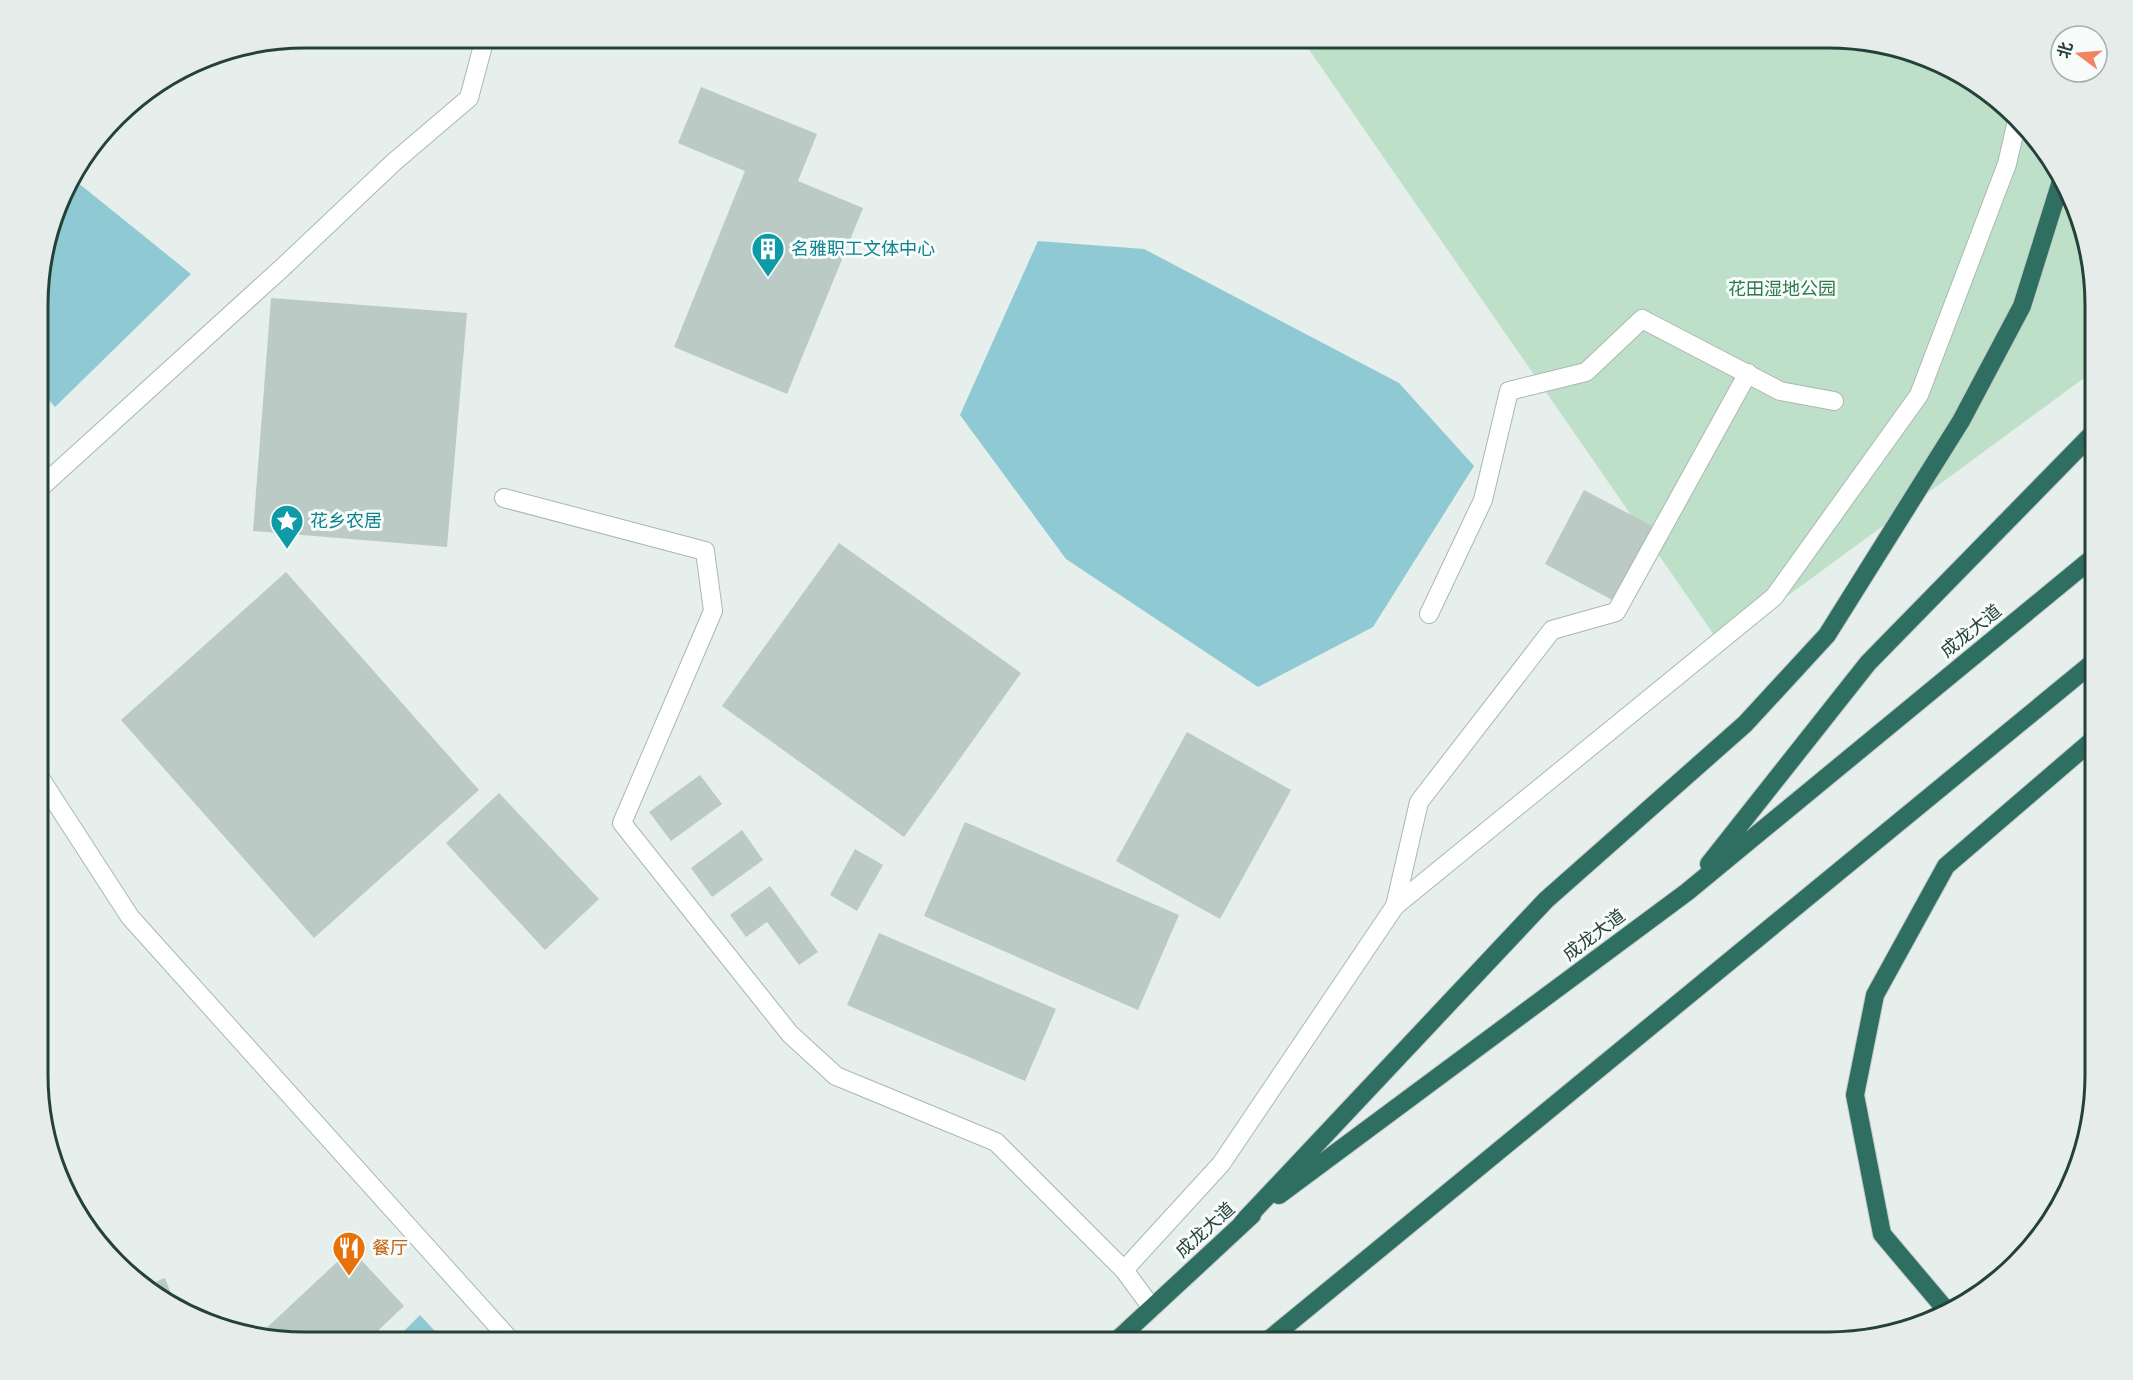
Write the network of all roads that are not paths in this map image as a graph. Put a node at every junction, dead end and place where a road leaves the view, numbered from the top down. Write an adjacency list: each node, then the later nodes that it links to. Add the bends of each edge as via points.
1 (482, 48): 7 (street, via 469,98 394,162)
2 (2015, 129): 15 (street, via 2007,164 1919,395 1774,597)
3 (2058, 190): 16 (highway, via 2022,306 1961,421 1827,635 1745,724 1546,900)
4 (1748, 373): 5 (street, via 1780,391); 10 (street, via 1642,319 1586,372 1509,391 1484,500); 15 (street, via 1616,612 1551,630 1419,802)
5 (1834, 401)
6 (2085, 441): 14 (highway, via 1868,663)
7 (48, 481)
8 (504, 498): 17 (street, via 705,551 713,611 622,823 790,1034 836,1076 996,1142)
9 (2085, 564): 14 (highway, 成龙大道)
10 (1429, 614)
11 (2085, 669): 22 (highway)
12 (2085, 747): 18 (highway, via 1946,866 1875,995 1855,1095 1882,1234)
13 (48, 790): 20 (street, via 130,917)
14 (1687, 892): 16 (highway, 成龙大道)
15 (1395, 906): 17 (street, via 1221,1164)
16 (1243, 1222): 19 (highway, 成龙大道)
17 (1124, 1270): 19 (street)
18 (1943, 1306)
19 (1152, 1308): 21 (highway, 成龙大道)
20 (503, 1332)
21 (1126, 1332)
22 (1278, 1332)

